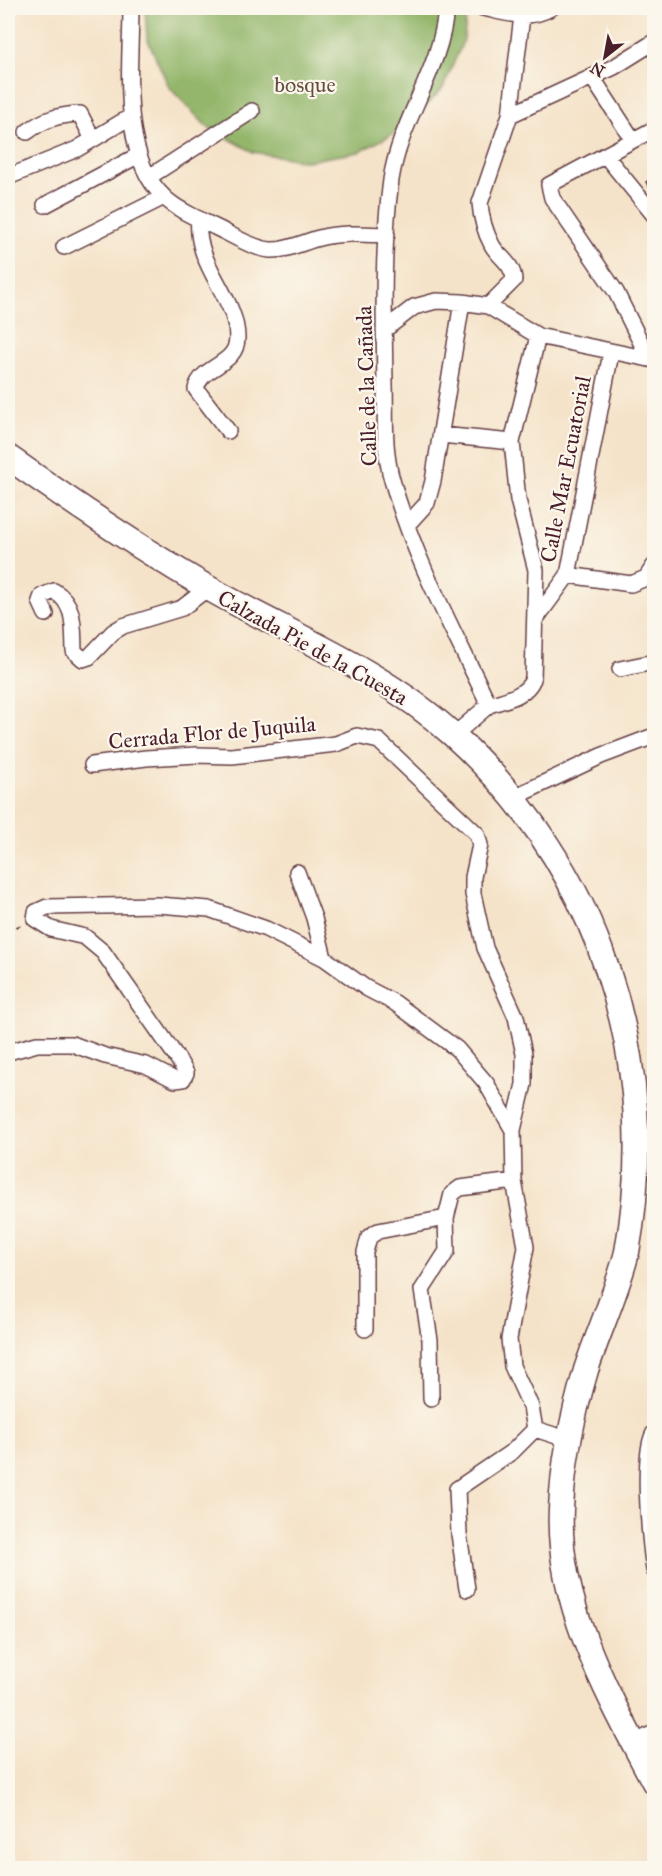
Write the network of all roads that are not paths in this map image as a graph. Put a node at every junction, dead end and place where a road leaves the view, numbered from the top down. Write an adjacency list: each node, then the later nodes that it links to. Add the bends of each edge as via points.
1 (131, 8): 10 (street)
2 (446, 8): 23 (street, Calle de la Cañada, via 438,54 400,142 391,179)
3 (483, 8): 5 (street)
4 (551, 8): 5 (street)
5 (522, 16): 9 (street)
6 (654, 42): 7 (street)
7 (592, 77): 9 (street); 14 (street)
8 (252, 111): 18 (street)
9 (510, 115): 26 (street, via 480,203 481,217 493,246 513,270 514,280)
10 (130, 117): 13 (street); 15 (street)
11 (654, 129): 14 (street)
12 (27, 132): 13 (street, via 41,122 80,114)
13 (93, 140): 17 (street)
14 (633, 140): 16 (street)
15 (139, 155): 18 (street); 20 (street)
16 (605, 155): 21 (street, via 644,198); 30 (street, via 549,185 550,191)
17 (8, 177)
18 (149, 177): 19 (street)
19 (164, 197): 22 (street); 24 (street)
20 (45, 205)
21 (654, 215)
22 (199, 219): 23 (street, via 270,250 343,234); 31 (street, via 197,236 235,322 237,340 232,353 220,366 203,374 196,389)
23 (387, 235): 27 (street, Calle de la Cañada)
24 (64, 247)
25 (462, 302): 26 (street); 27 (street, via 436,301 414,307); 32 (street)
26 (488, 306): 28 (street)
27 (384, 330): 35 (street, Calle de la Cañada, via 386,445 391,478)
28 (538, 336): 29 (street); 33 (street)
29 (611, 353): 30 (street); 37 (street, Calle Mar Ecuatorial)
30 (651, 353)
31 (228, 431)
32 (441, 435): 33 (street); 35 (street, via 428,503)
33 (512, 442): 40 (street, via 518,500 536,570)
34 (8, 457): 38 (main road, Calzada Pie de la Cuesta)
35 (407, 525): 43 (street, Calle de la Cañada, via 427,577)
36 (650, 572): 37 (street, via 631,584)
37 (568, 574): 40 (street, Calle Mar Ecuatorial)
38 (208, 588): 39 (street, via 182,608 123,626 89,657 78,656 74,651 69,603 54,591 40,601); 44 (main road, Calzada Pie de la Cuesta, via 380,680)
39 (46, 614)
40 (535, 621): 43 (street, via 533,679 529,688)
41 (654, 662): 42 (street)
42 (620, 669)
43 (489, 705): 44 (street)
44 (454, 735): 47 (main road, Calzada Pie de la Cuesta)
45 (654, 737): 47 (street, via 601,756)
46 (92, 765): 51 (street, Cerrada Flor de Juquila, via 187,755 232,756 336,744 357,736 379,741 477,834 480,846 472,894 485,948 516,1017 524,1054 524,1084)
47 (512, 798): 58 (main road, Calzada Pie de la Cuesta, via 546,839 574,884 622,994 640,1105 637,1202 628,1245 586,1373)
48 (297, 872): 49 (street)
49 (324, 958): 50 (street, via 266,929 209,909 158,905 47,907 36,912 35,919 51,929 85,937 103,952 186,1072 183,1079 175,1080 146,1065 72,1044 37,1044); 51 (street, via 457,1049 486,1083)
50 (8, 1052)
51 (513, 1130): 52 (street)
52 (514, 1181): 53 (street, via 460,1188 452,1194); 56 (street, via 526,1247 509,1339 512,1366 531,1407)
53 (446, 1218): 54 (street, via 378,1231 369,1237 365,1252); 55 (street, via 447,1251 422,1290 430,1340)
54 (365, 1329)
55 (431, 1399)
56 (535, 1429): 58 (street); 60 (street, via 513,1451 457,1489)
57 (654, 1433): 59 (street, via 648,1480)
58 (569, 1444): 61 (main road, Calzada Pie de la Cuesta, via 561,1510 564,1562 591,1652)
59 (654, 1570)
60 (467, 1588)
61 (644, 1738): 62 (main road, Calzada Pie de la Cuesta)
62 (654, 1782)

